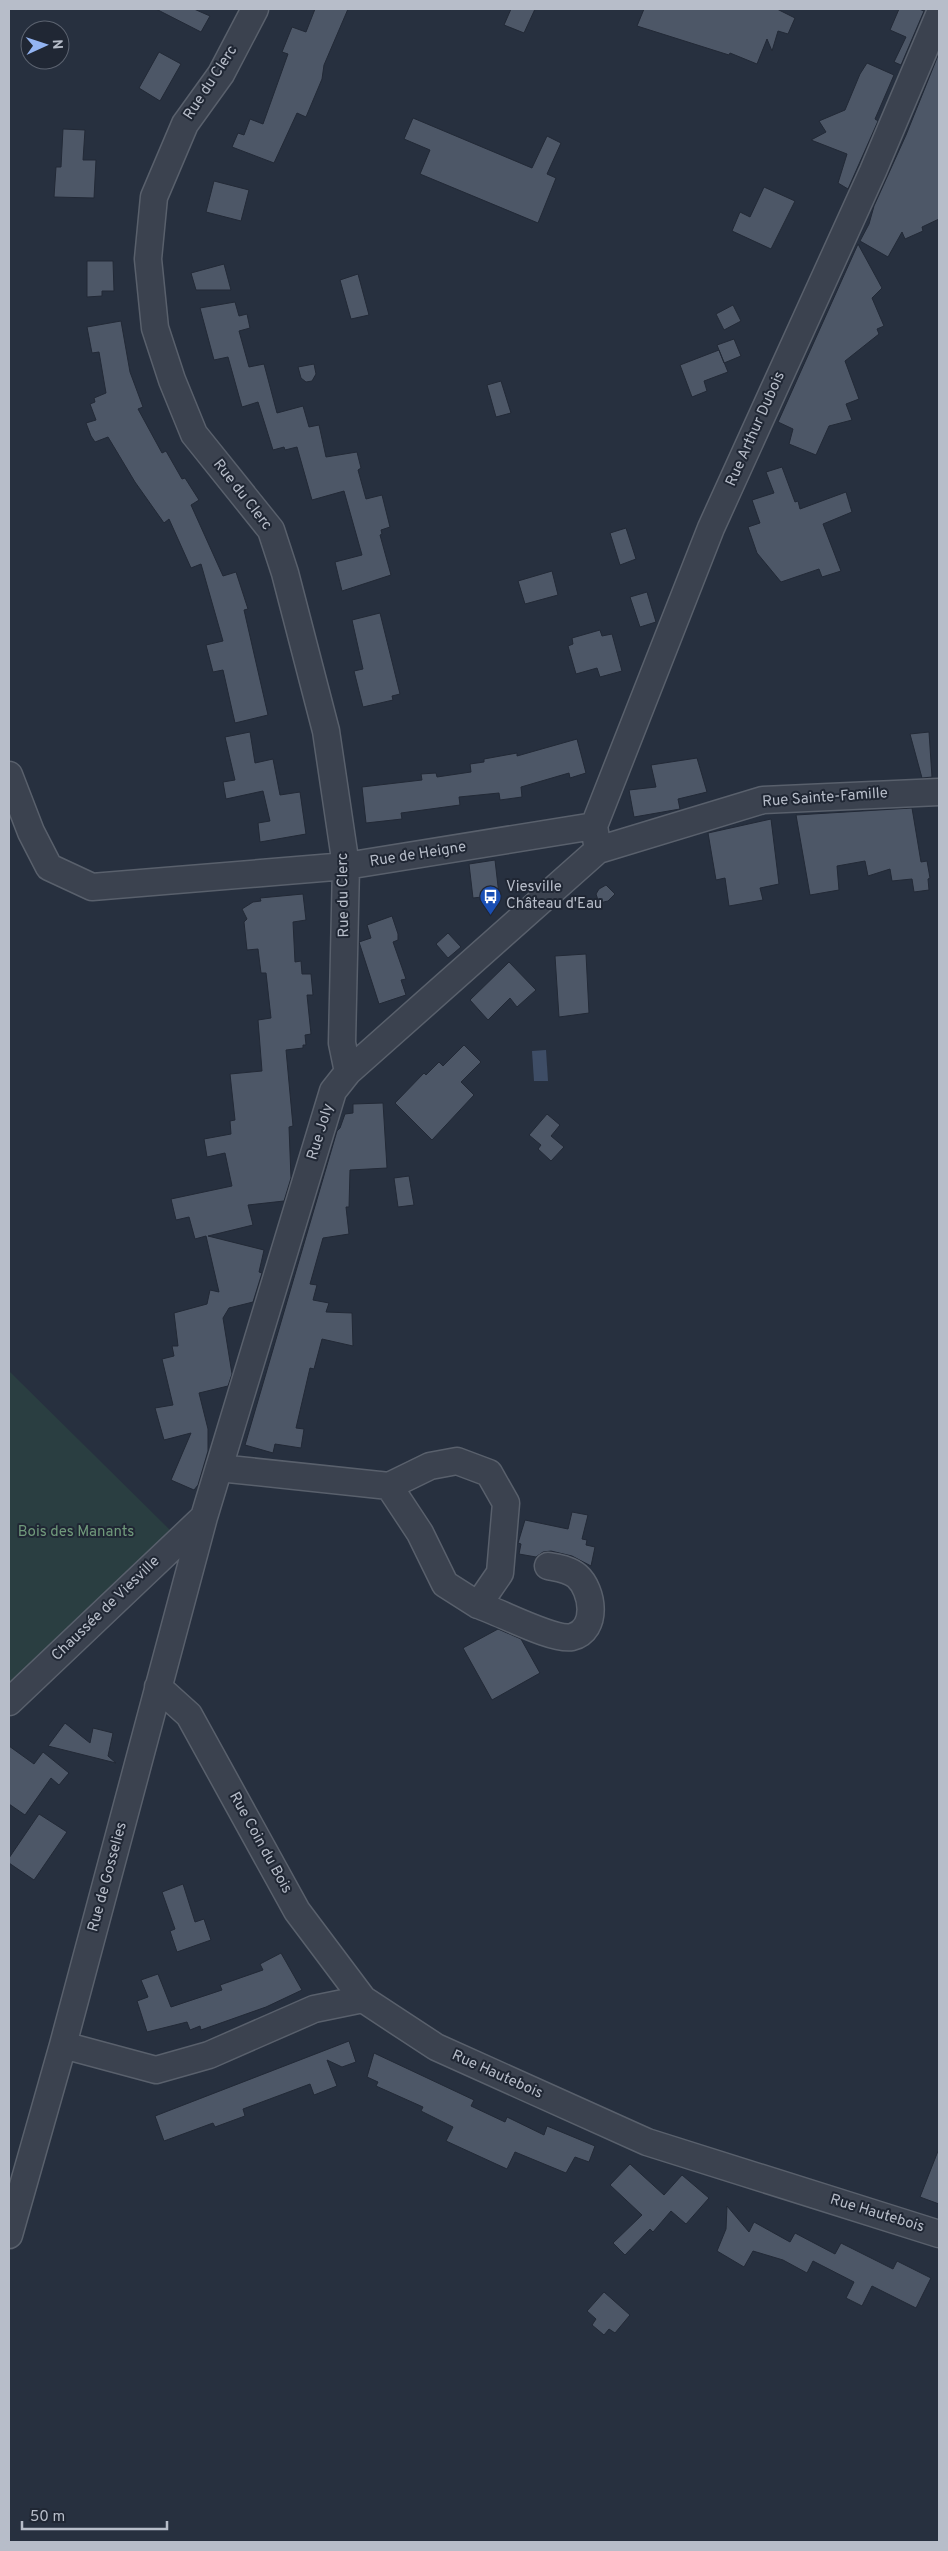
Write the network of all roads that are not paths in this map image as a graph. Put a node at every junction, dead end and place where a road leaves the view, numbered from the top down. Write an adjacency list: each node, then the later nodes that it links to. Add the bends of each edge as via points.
1 (255, 9): 6 (street, Rue du Clerc, via 221,74 184,124 154,197 148,258 155,328 194,434 271,530 326,731)
2 (939, 15): 5 (street, Rue Arthur Dubois, via 873,171 711,528)
3 (9, 776): 6 (street, Rue de Heigne, via 49,867 92,887)
4 (939, 792): 5 (street, Rue Sainte-Famille, via 763,800)
5 (596, 838): 6 (street, Rue de Heigne); 7 (street, Rue Joly)
6 (346, 866): 7 (street, Rue du Clerc, via 342,1042)
7 (348, 1072): 8 (street, Rue Joly, via 333,1091)
8 (219, 1468): 9 (street); 10 (street, Rue Joly)
9 (389, 1486): 12 (street, via 420,1533 445,1584); 12 (street, via 430,1466 458,1460 489,1473 506,1504 500,1572)
10 (204, 1517): 13 (street, Rue de Gosselies); 14 (street, Chaussée de Viesville)
11 (548, 1566): 12 (street, via 566,1569 585,1586 591,1604 590,1620 582,1632 572,1637 554,1636)
12 (478, 1605)
13 (158, 1687): 15 (street, Rue Coin du Bois, via 189,1715 297,1911); 16 (street, Rue de Gosselies)
14 (9, 1702)
15 (364, 1999): 16 (street, via 314,2009 209,2055 156,2070); 17 (street, Rue Hautebois, via 436,2047 647,2142)
16 (63, 2045): 18 (street, Rue de Gosselies)
17 (939, 2234)
18 (9, 2235)

